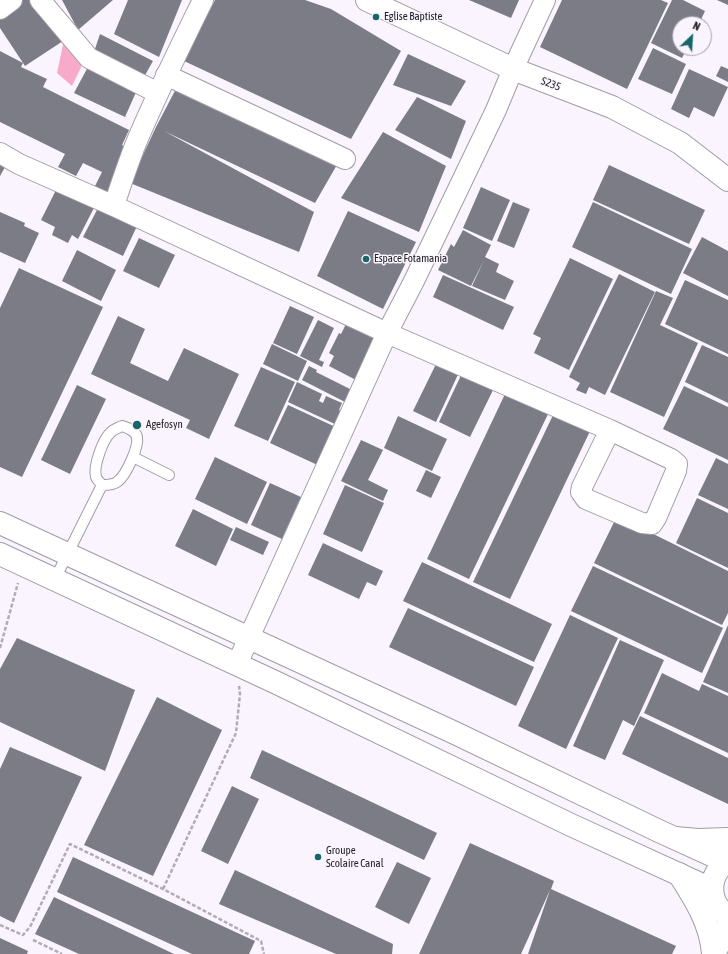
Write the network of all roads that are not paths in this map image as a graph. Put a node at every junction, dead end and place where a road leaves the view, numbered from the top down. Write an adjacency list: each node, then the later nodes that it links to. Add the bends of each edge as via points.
1 (12, 0): 6 (street)
2 (40, 0): 9 (street, via 89,58)
3 (203, 0): 8 (street)
4 (367, 0): 7 (main road, S235)
5 (545, 0): 7 (street)
6 (0, 9)
7 (513, 69): 12 (main road, S235, via 612,107 680,143); 14 (street, via 496,110)
8 (166, 75): 9 (street); 11 (street)
9 (158, 93): 13 (street, via 134,148)
10 (0, 152): 13 (street, via 19,164)
11 (345, 159)
12 (728, 180)
13 (114, 206): 14 (street)
14 (387, 334): 15 (street); 23 (street)
15 (610, 430): 15 (street, via 581,492 586,499 642,523 652,524 677,464)
16 (133, 457): 17 (lane); 18 (lane, via 124,475 117,482); 18 (lane, via 137,436 130,428 115,428 109,433 96,465 97,479)
17 (169, 475)
18 (102, 485): 21 (lane)
19 (0, 523): 21 (main road)
20 (0, 554): 22 (main road)
21 (66, 554): 22 (lane); 23 (main road)
22 (55, 579): 24 (main road)
23 (249, 639): 24 (street); 25 (main road)
24 (237, 664): 28 (main road, via 571,825)
25 (675, 838): 26 (main road); 27 (main road)
26 (728, 839)
27 (727, 861): 29 (main road, via 713,878)
28 (679, 874): 29 (main road); 32 (main road, via 702,912)
29 (711, 889): 30 (main road, via 714,901 721,912)
30 (728, 916)
31 (728, 926): 32 (main road)
32 (714, 954)

